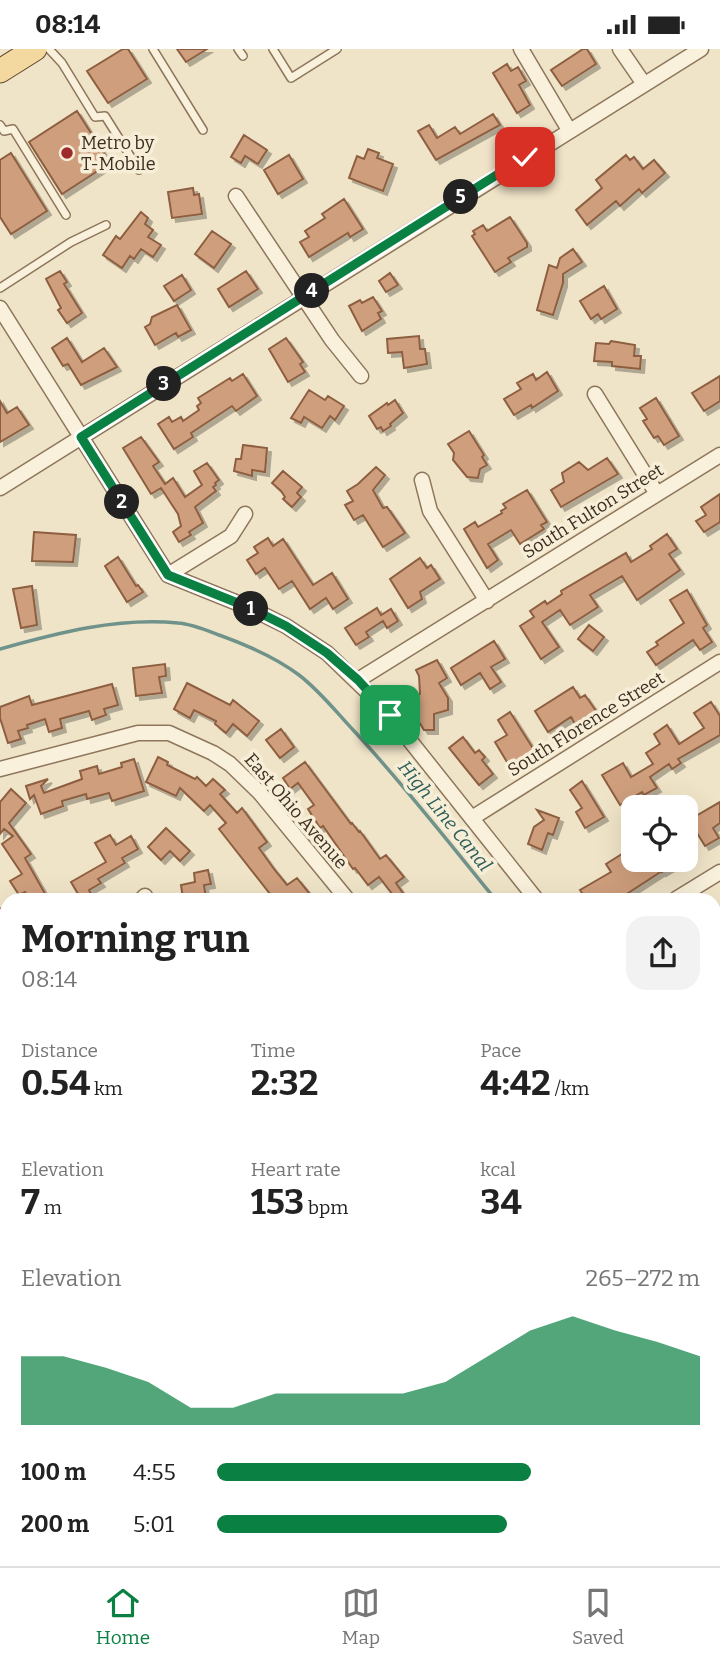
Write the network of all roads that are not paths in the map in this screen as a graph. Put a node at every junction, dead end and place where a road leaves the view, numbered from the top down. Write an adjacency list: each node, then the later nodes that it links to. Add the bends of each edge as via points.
1 (35, 49): 9 (main road)
2 (49, 49): 14 (lane, via 96,117 105,115)
3 (153, 49): 12 (lane)
4 (274, 49): 5 (lane, via 291,78)
5 (337, 49)
6 (521, 49): 13 (street)
7 (620, 49): 10 (street)
8 (701, 49): 10 (street)
9 (0, 71)
10 (644, 84): 13 (street)
11 (0, 125): 16 (lane, via 4,131 13,129)
12 (203, 130)
13 (569, 130): 19 (street)
14 (139, 170)
15 (236, 196): 19 (street)
16 (66, 215)
17 (106, 225): 18 (lane)
18 (0, 288)
19 (304, 296): 21 (street); 23 (street)
20 (0, 308): 23 (street)
21 (361, 376)
22 (595, 394): 27 (street)
23 (81, 437): 26 (street); 29 (street)
24 (720, 455): 27 (street, South Fulton Street)
25 (422, 480): 30 (street, via 432,514)
26 (0, 488)
27 (657, 494): 30 (street, South Fulton Street)
28 (245, 514): 29 (street, via 231,536)
29 (168, 575): 32 (street, via 286,626)
30 (487, 601): 32 (street, South Fulton Street)
31 (720, 662): 34 (street, South Florence Street)
32 (358, 680): 34 (street)
33 (0, 769): 36 (street, East Ohio Avenue, via 113,738 169,733 213,753 250,782)
34 (472, 818): 37 (street)
35 (720, 872): 38 (street)
36 (342, 893)
37 (531, 893)
38 (686, 893)

